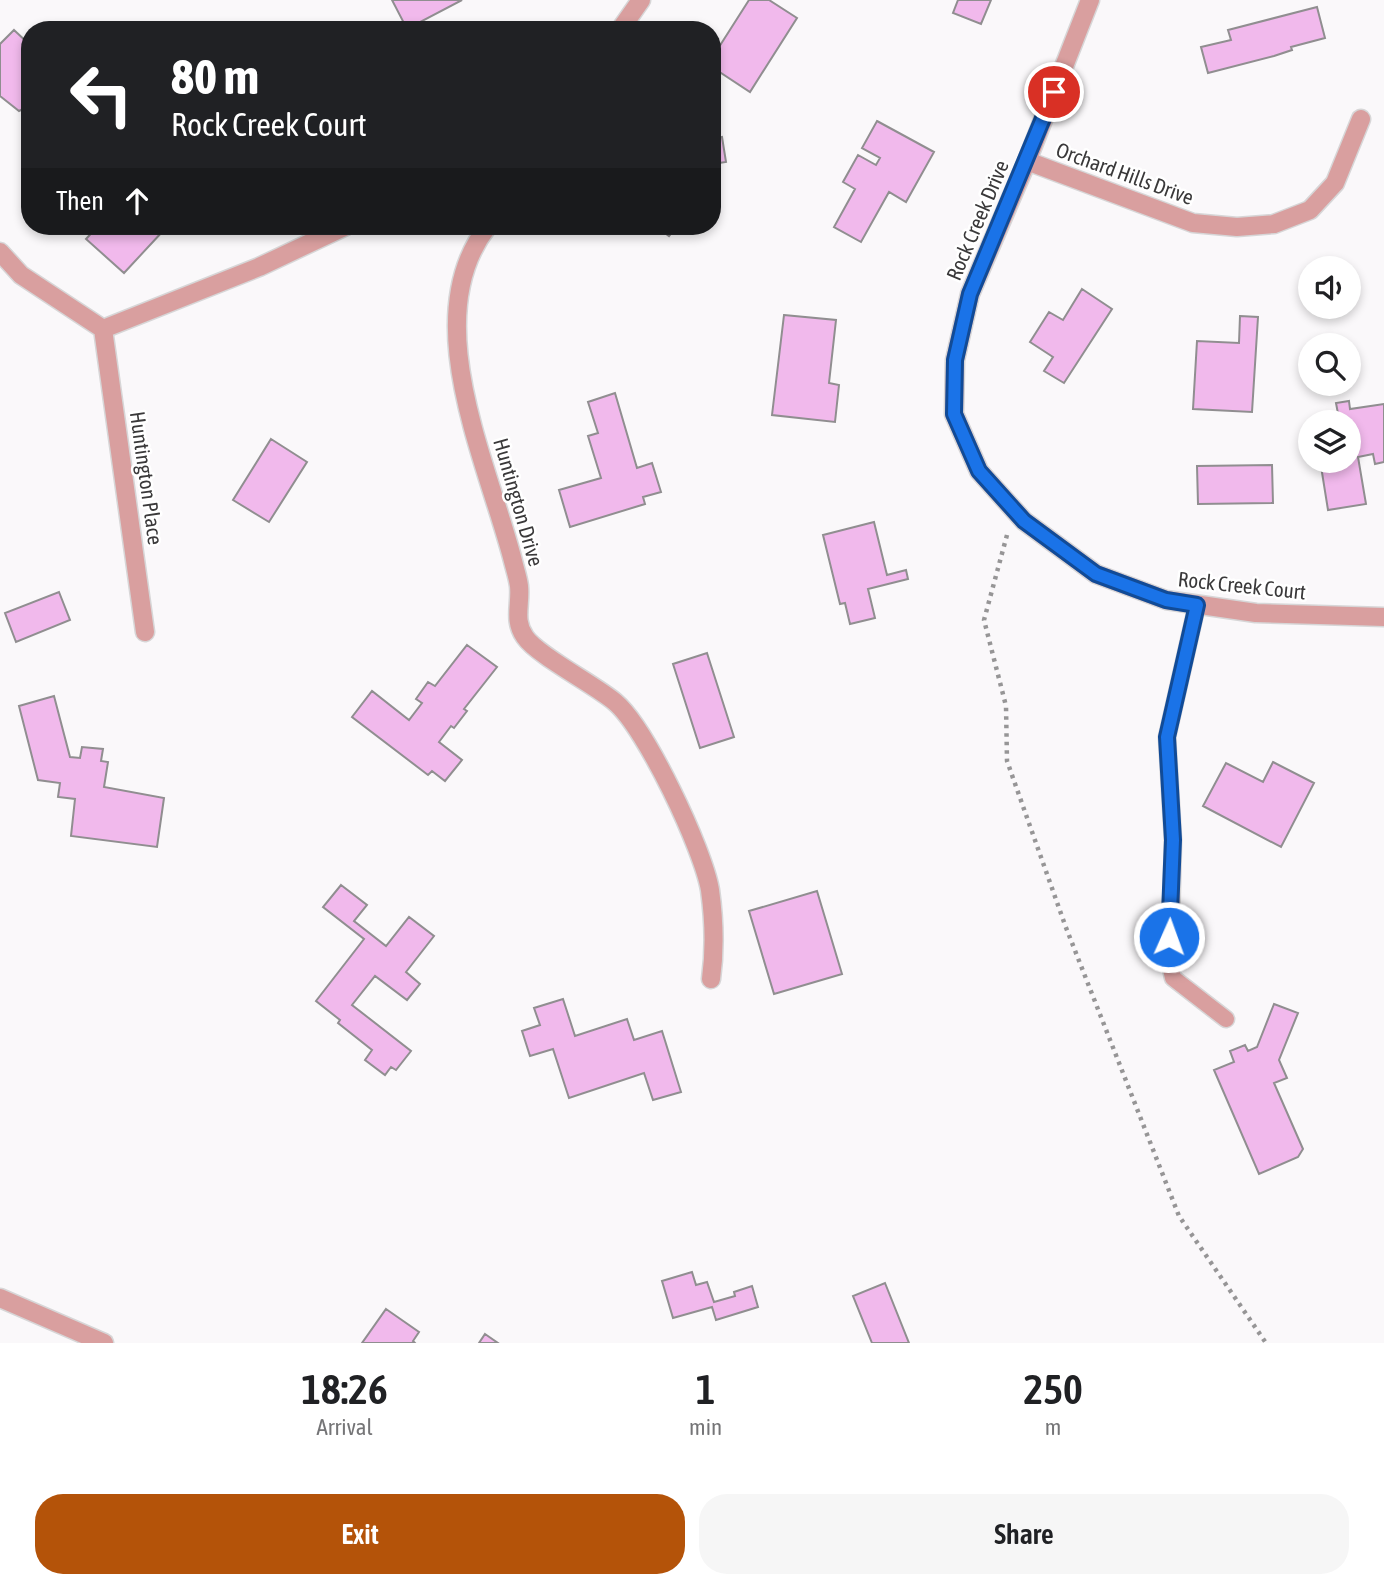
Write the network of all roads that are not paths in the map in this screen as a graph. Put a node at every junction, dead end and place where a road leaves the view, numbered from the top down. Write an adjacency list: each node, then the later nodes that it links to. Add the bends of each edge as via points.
1 (641, 0): 3 (street)
2 (1090, 0): 5 (street, Rock Creek Drive)
3 (626, 21)
4 (1361, 119): 5 (street, Orchard Hills Drive, via 1335,183 1310,210 1274,224 1193,223)
5 (1027, 161): 10 (street, Rock Creek Drive, via 970,294 955,360 954,414 979,471 1015,511)
6 (326, 235): 9 (street)
7 (481, 235): 14 (street, Huntington Drive, via 460,282 456,317 459,355 482,466 520,588 517,622 526,639 617,703 659,767 709,889 714,954)
8 (0, 252): 9 (street, via 21,275)
9 (103, 329): 13 (street, Huntington Place)
10 (1065, 551): 11 (street, Rock Creek Court, via 1096,574 1166,600)
11 (1197, 605): 12 (street, Rock Creek Court, via 1256,613); 15 (lane, via 1167,737 1173,840 1170,964 1174,978)
12 (1384, 617)
13 (145, 632)
14 (711, 979)
15 (1226, 1019)
16 (0, 1298): 17 (street)
17 (104, 1343)

